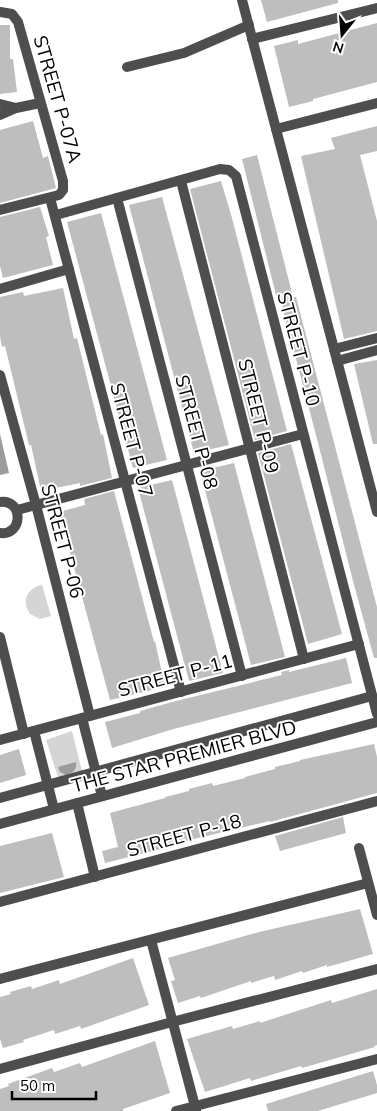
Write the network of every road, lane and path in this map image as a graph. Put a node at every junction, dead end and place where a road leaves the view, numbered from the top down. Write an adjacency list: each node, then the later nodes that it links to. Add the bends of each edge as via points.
1 (242, 0): 4 (street)
2 (377, 8): 5 (street)
3 (0, 12): 7 (street, STREET P-07A, via 12,14 18,22)
4 (249, 26): 5 (street); 6 (street, via 184,53)
5 (252, 39): 12 (street)
6 (127, 67)
7 (40, 103): 10 (street); 14 (street, STREET P-07A, via 63,181 63,190)
8 (377, 103): 12 (street)
9 (0, 104): 10 (street)
10 (16, 108): 11 (street)
11 (0, 115)
12 (276, 129): 21 (street)
13 (181, 181): 15 (street, STREET P-10); 25 (street, STREET P-10, via 220,169 229,170 236,176); 26 (street, STREET P-09)
14 (54, 196): 16 (street); 17 (street, STREET P-07)
15 (117, 198): 17 (street, STREET P-10); 27 (street, STREET P-08)
16 (0, 210)
17 (56, 215): 18 (street, STREET P-07)
18 (69, 269): 19 (street); 28 (street, STREET P-07)
19 (0, 289)
20 (377, 338): 21 (street)
21 (334, 349): 23 (street)
22 (377, 350): 23 (street)
23 (337, 361): 32 (street)
24 (0, 375): 30 (street, STREET P-06)
25 (303, 434): 26 (street); 35 (street, STREET P-10)
26 (249, 448): 27 (street); 36 (street, STREET P-09)
27 (187, 465): 28 (street); 37 (street, STREET P-08)
28 (125, 480): 30 (street); 38 (street, STREET P-07)
29 (0, 502): 31 (street, via 12,504)
30 (36, 505): 31 (street); 41 (street, STREET P-06)
31 (17, 510): 33 (street, via 17,525 12,531)
32 (377, 512)
33 (0, 533)
34 (0, 637): 43 (street)
35 (359, 644): 36 (street, STREET P-11); 39 (street, STREET P-10)
36 (304, 659): 37 (street, STREET P-11)
37 (242, 676): 38 (street, STREET P-11)
38 (181, 692): 41 (street, STREET P-11)
39 (372, 696): 40 (street, STREET P-10); 45 (street, THE STAR PREMIER BLVD)
40 (377, 714)
41 (86, 717): 43 (street, STREET P-11); 45 (street, STREET P-06)
42 (377, 722): 47 (street, THE STAR PREMIER BLVD)
43 (29, 732): 44 (street, STREET P-11); 46 (street)
44 (0, 740)
45 (96, 772): 46 (street, THE STAR PREMIER BLVD); 47 (street, STREET P-06)
46 (48, 785): 48 (street, THE STAR PREMIER BLVD); 51 (street)
47 (102, 796): 50 (street, THE STAR PREMIER BLVD)
48 (0, 798)
49 (377, 801): 54 (street, STREET P-18)
50 (77, 803): 51 (street, THE STAR PREMIER BLVD); 54 (street)
51 (54, 809): 52 (street, THE STAR PREMIER BLVD)
52 (0, 824)
53 (359, 848): 55 (street)
54 (95, 877): 56 (street, STREET P-18)
55 (368, 883): 57 (street); 58 (street)
56 (0, 902)
57 (377, 915)
58 (151, 940): 60 (street); 61 (street)
59 (377, 969): 61 (street)
60 (0, 979)
61 (172, 1022): 63 (street); 64 (street)
62 (377, 1059): 64 (street)
63 (0, 1068)
64 (196, 1108): 65 (street)
65 (176, 1111)

